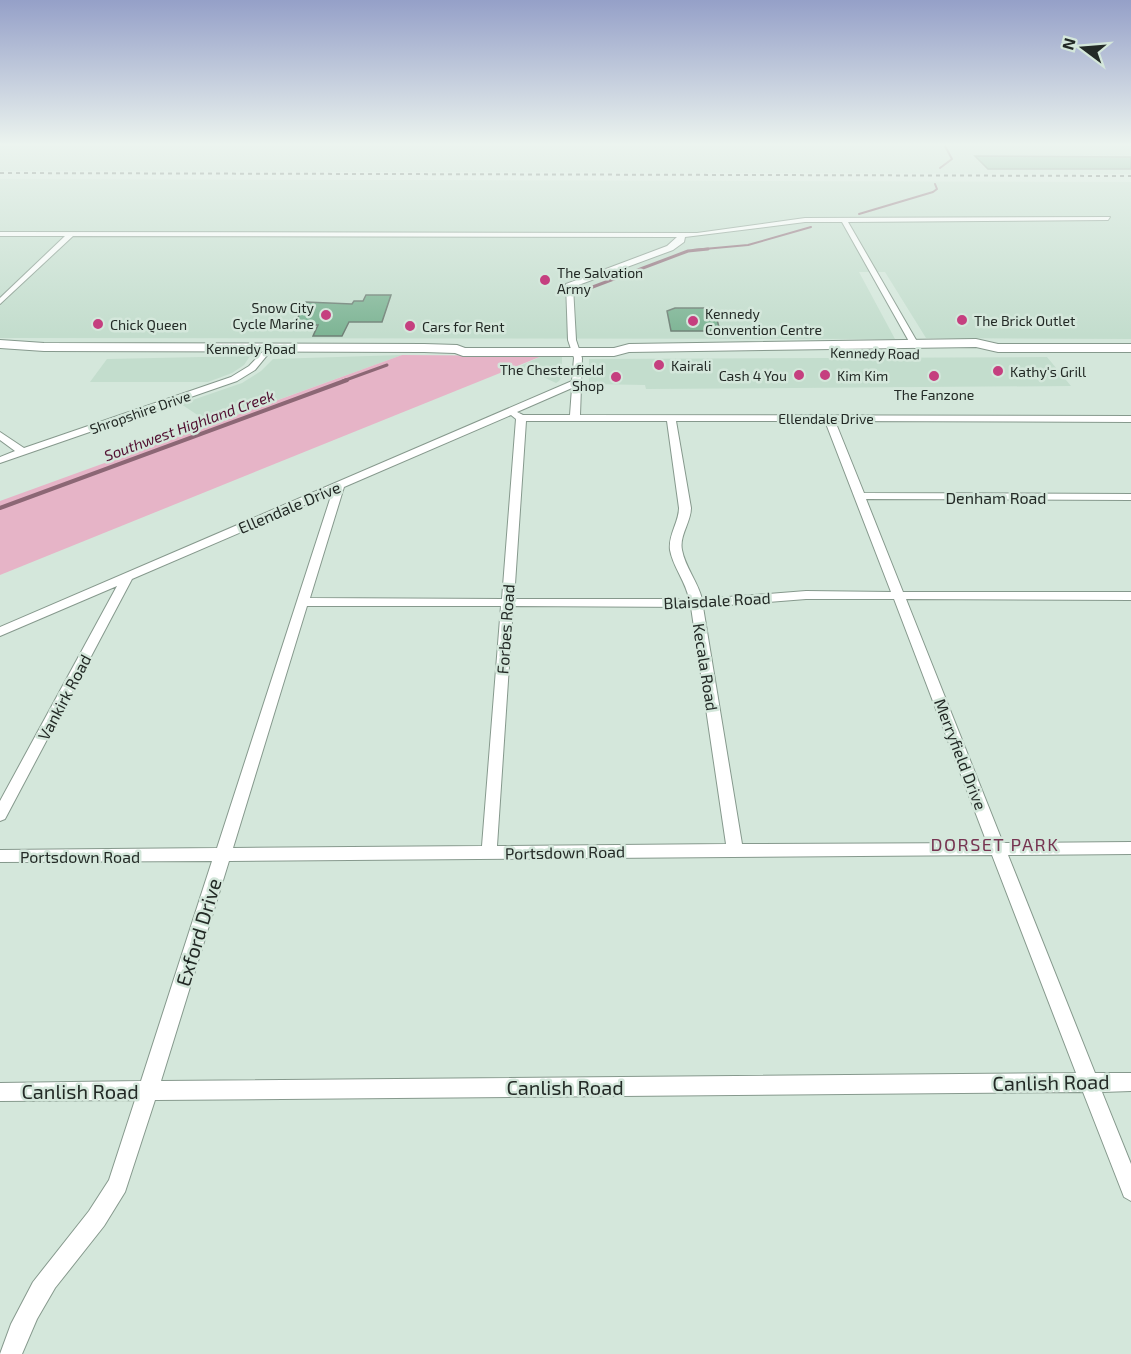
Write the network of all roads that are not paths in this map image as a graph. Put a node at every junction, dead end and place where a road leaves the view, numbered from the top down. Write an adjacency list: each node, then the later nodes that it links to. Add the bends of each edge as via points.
1 (1107, 218): 2 (street)
2 (844, 220): 5 (street, via 788,221 719,234); 11 (street)
3 (0, 234): 4 (street)
4 (70, 235): 5 (street); 6 (street)
5 (681, 235): 9 (street, via 681,240 670,248 569,286)
6 (0, 302)
7 (0, 344): 8 (main road, Kennedy Road)
8 (44, 347): 10 (main road, Kennedy Road); 13 (main road, Kennedy Road)
9 (574, 347): 10 (main road, Kennedy Road, via 463,352); 11 (main road, Kennedy Road, via 614,352 629,348 753,348 770,352); 14 (street)
10 (268, 348): 22 (street, Shropshire Drive, via 252,368 234,379)
11 (918, 349): 12 (main road, Kennedy Road, via 983,353 998,348)
12 (1130, 350)
13 (0, 351)
14 (578, 382): 15 (street, Ellendale Drive); 17 (street)
15 (510, 412): 16 (street); 24 (street, Ellendale Drive)
16 (521, 417): 17 (street, Ellendale Drive); 31 (street, Forbes Road)
17 (575, 418): 18 (street, Ellendale Drive)
18 (671, 418): 19 (street, Ellendale Drive); 32 (street, Kecala Road, via 685,516 676,550)
19 (829, 418): 20 (street, Ellendale Drive); 25 (street, Merryfield Drive)
20 (1131, 418)
21 (0, 435): 22 (street)
22 (23, 452): 23 (street, Shropshire Drive)
23 (0, 460)
24 (339, 486): 27 (street, Ellendale Drive); 30 (street, Exford Drive)
25 (861, 496): 26 (street, Denham Road); 29 (street, Merryfield Drive)
26 (1131, 497)
27 (127, 578): 33 (street, Ellendale Drive); 34 (street, Vankirk Road)
28 (1131, 596): 29 (street, Blaisdale Road)
29 (899, 597): 32 (street, Blaisdale Road, via 794,595); 36 (street, Merryfield Drive)
30 (302, 602): 31 (street, Blaisdale Road); 39 (street, Exford Drive)
31 (507, 602): 32 (street, Blaisdale Road); 38 (street, Forbes Road)
32 (696, 603): 37 (street, Kecala Road)
33 (0, 632)
34 (0, 815)
35 (1131, 848): 36 (street, Portsdown Road)
36 (998, 849): 37 (street, Portsdown Road); 41 (street, Merryfield Drive)
37 (735, 850): 38 (street, Portsdown Road)
38 (489, 853): 39 (street, Portsdown Road)
39 (223, 854): 40 (street, Portsdown Road); 43 (street, Exford Drive)
40 (0, 856)
41 (1088, 1082): 42 (street, Canlish Road); 43 (street, Canlish Road); 45 (street, Merryfield Drive)
42 (1131, 1082)
43 (149, 1090): 44 (street, Canlish Road); 46 (street, Exford Drive, via 118,1185 107,1206 52,1275 24,1321)
44 (0, 1092)
45 (1131, 1190)
46 (10, 1354)

